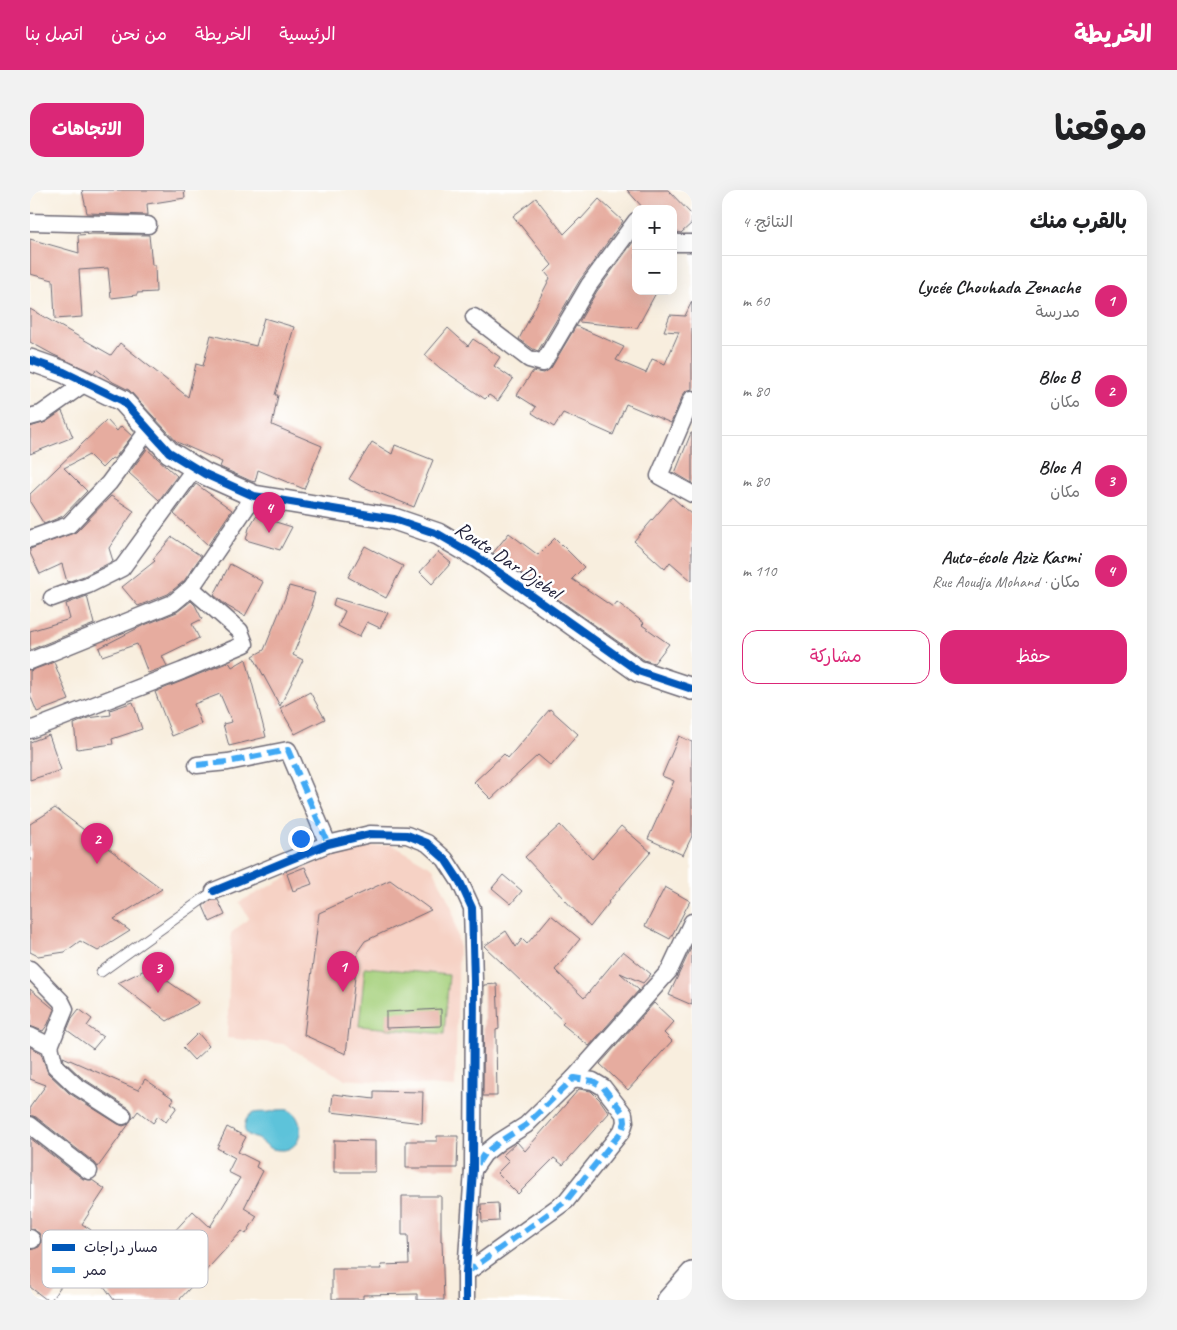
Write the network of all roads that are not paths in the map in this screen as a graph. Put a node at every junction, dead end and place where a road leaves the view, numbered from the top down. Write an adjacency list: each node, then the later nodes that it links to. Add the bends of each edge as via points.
1 (30, 222): 2 (street)
2 (148, 224)
3 (632, 226): 6 (street, via 589,285 543,364 529,359)
4 (677, 243): 5 (street)
5 (692, 243)
6 (474, 317)
7 (30, 360): 8 (street, Route Dar Djebel)
8 (85, 383): 10 (street, via 41,414); 11 (street, Route Dar Djebel, via 123,402)
9 (692, 399): 13 (street, via 659,476)
10 (30, 417)
11 (149, 429): 12 (street, Route Dar Djebel, via 170,452); 15 (street, via 108,483 69,525)
12 (195, 468): 14 (street, Route Dar Djebel); 17 (street, via 122,568)
13 (692, 494)
14 (254, 496): 16 (street); 19 (street, Route Dar Djebel, via 394,519 438,534 479,558 638,670)
15 (30, 539)
16 (191, 588): 18 (street, via 173,603); 20 (street, via 240,631 245,644)
17 (52, 598)
18 (30, 661)
19 (692, 689)
20 (30, 730)
21 (196, 765): 22 (street, via 288,750)
22 (328, 844): 23 (street); 32 (street, via 370,834 407,835 427,843 445,859 472,908)
23 (214, 891): 26 (lane)
24 (692, 922): 29 (street, via 670,971)
25 (30, 969): 28 (street, via 65,1009)
26 (101, 972)
27 (30, 1036): 28 (street)
28 (50, 1046): 30 (street, via 55,1066 75,1085)
29 (574, 1078): 32 (street, via 526,1125 484,1154); 34 (street, via 593,1081 603,1087 624,1114 622,1131 566,1201)
30 (123, 1116)
31 (30, 1125): 33 (street)
32 (473, 1170): 34 (street)
33 (89, 1171)
34 (466, 1273): 37 (street)
35 (692, 1273): 38 (street)
36 (692, 1297): 39 (street)
37 (466, 1300)
38 (668, 1300)
39 (689, 1300)

